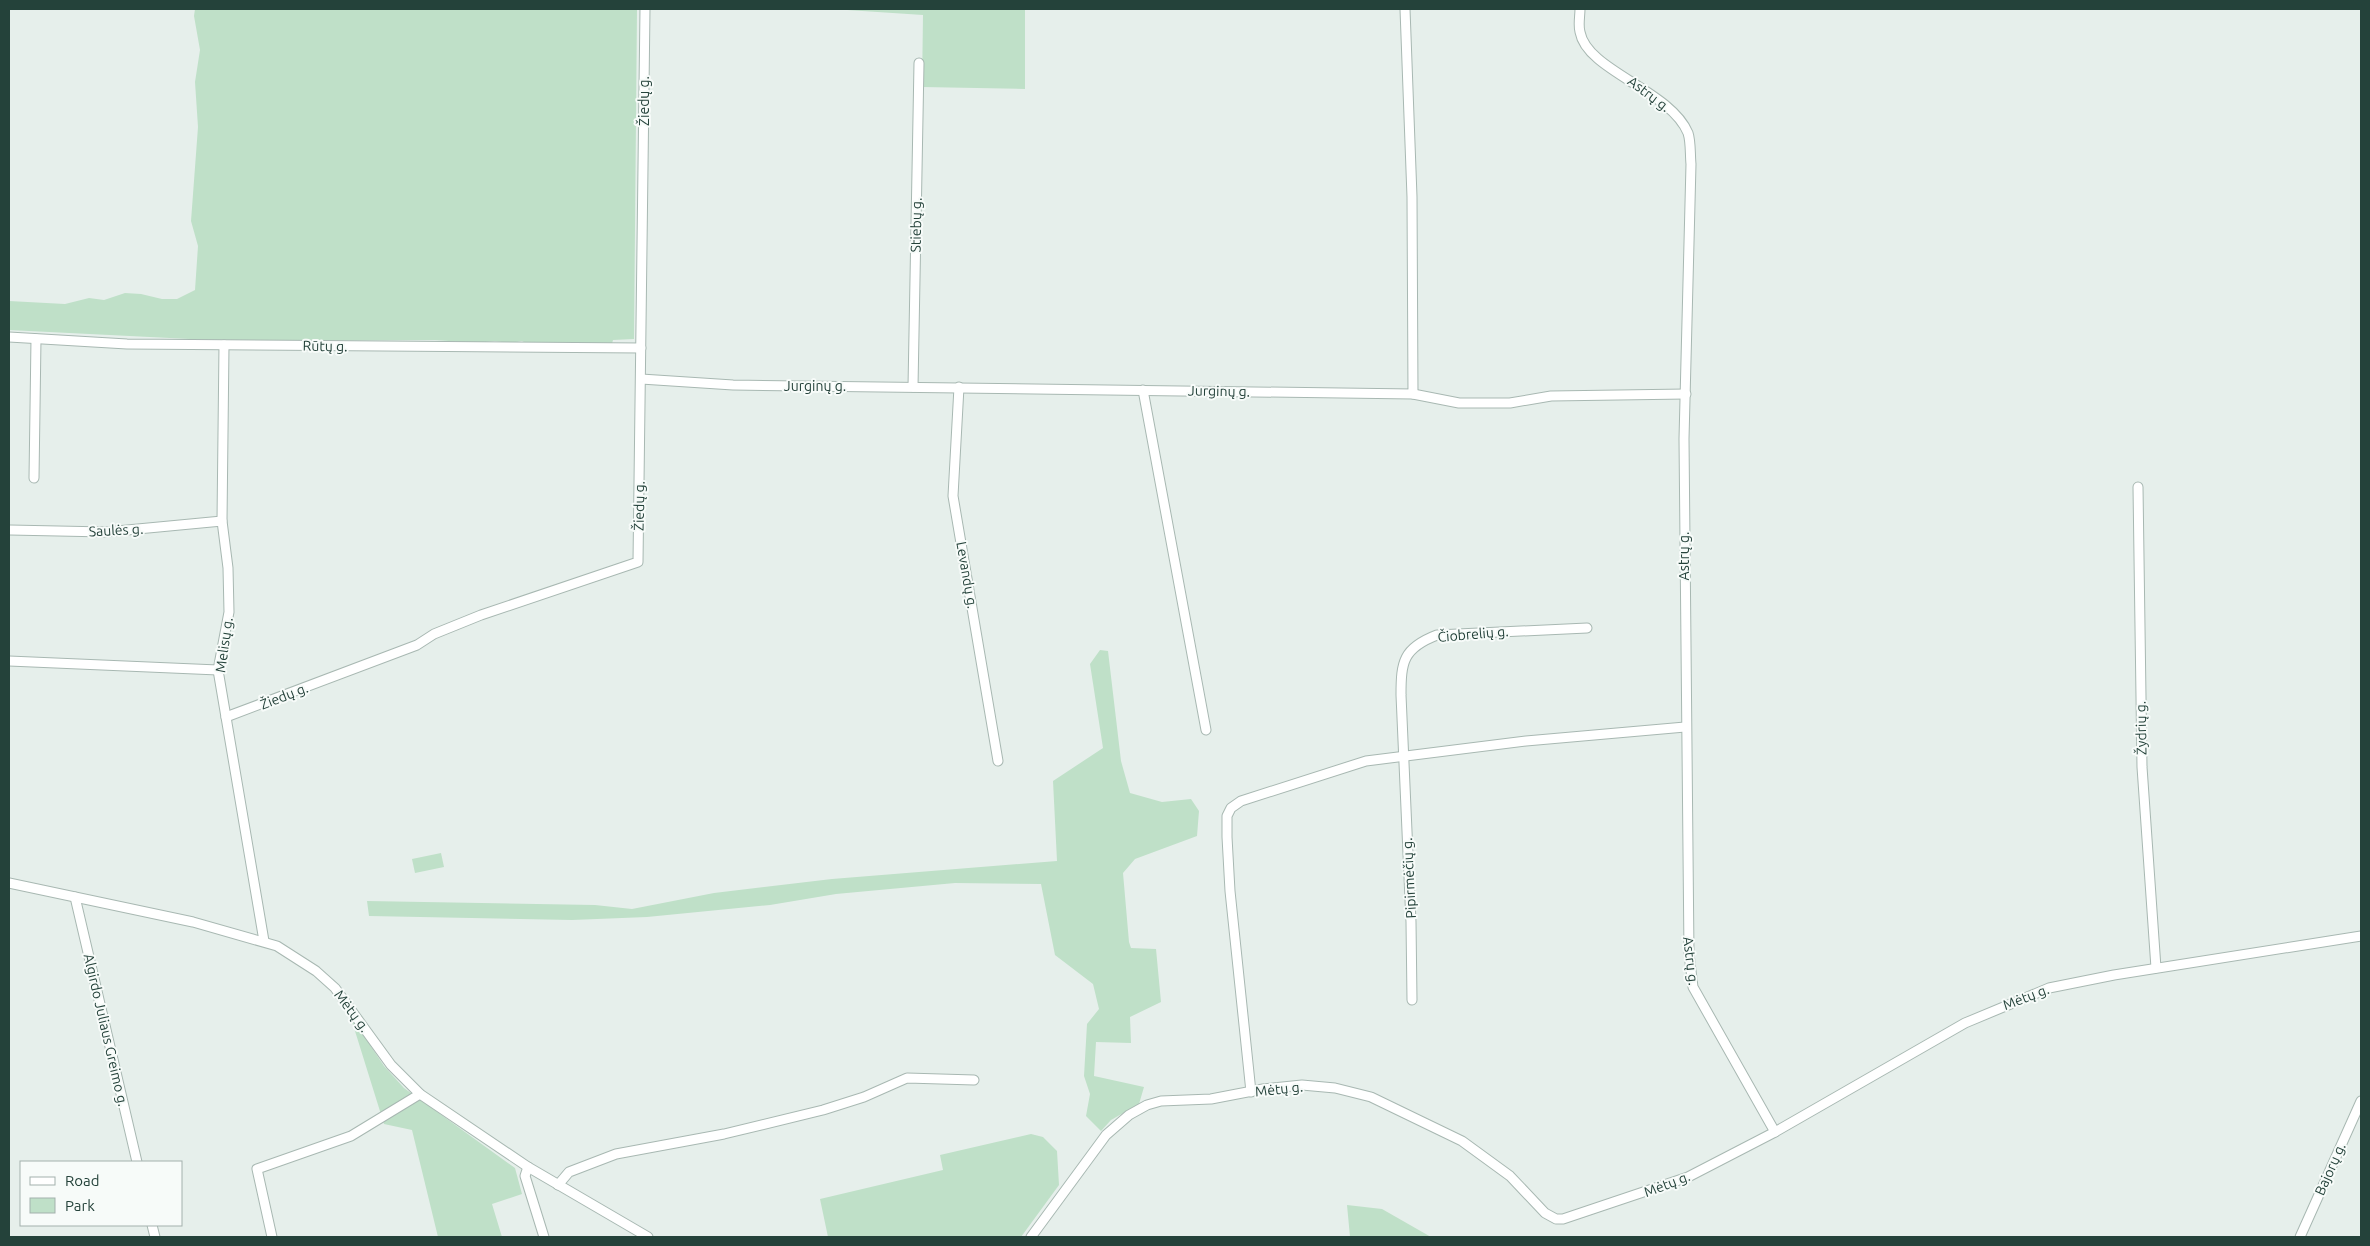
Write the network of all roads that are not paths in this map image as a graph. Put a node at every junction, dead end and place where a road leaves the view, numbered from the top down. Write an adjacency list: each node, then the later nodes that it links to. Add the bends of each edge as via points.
1 (645, 9): 8 (street, Žiedų g.)
2 (1405, 9): 13 (street, via 1412,196)
3 (1580, 9): 14 (street, Astrų g., via 1580,32 1585,45 1597,58 1677,116 1689,134)
4 (918, 63): 10 (street, Stiebų g.)
5 (9, 337): 6 (street, Rūtų g.)
6 (36, 339): 7 (street, Rūtų g.); 15 (street)
7 (224, 345): 8 (street, Rūtų g.); 17 (street, Melisų g.)
8 (641, 348): 9 (street, Žiedų g.)
9 (641, 379): 10 (street, Jurginų g., via 733,386); 22 (street, Žiedų g., via 638,562 481,615 434,634 417,645)
10 (913, 386): 11 (street, Jurginų g.)
11 (959, 387): 12 (street, Jurginų g.); 26 (street, Levandų g., via 953,496)
12 (1143, 390): 13 (street, Jurginų g.); 24 (street)
13 (1413, 394): 14 (street, Jurginų g., via 1460,403 1510,403 1551,396)
14 (1686, 394): 23 (street, Astrų g.)
15 (34, 478)
16 (2138, 487): 31 (street, Žydrių g., via 2142,767)
17 (222, 522): 18 (street, Saulės g., via 106,532); 21 (street, Melisų g., via 229,612)
18 (10, 530)
19 (1587, 628): 25 (street, Čiobrelių g., via 1437,635 1419,643 1405,658 1401,668)
20 (9, 661): 21 (street)
21 (218, 670): 22 (street, Melisų g.)
22 (226, 717): 30 (street, Melisų g.)
23 (1685, 727): 25 (street); 37 (street, Astrų g., via 1687,915 1693,987)
24 (1206, 730)
25 (1403, 756): 32 (street, Pipirmėčių g.); 34 (street, via 1366,762 1241,801 1231,808 1227,816 1230,892)
26 (998, 761)
27 (9, 883): 28 (street, Mėtų g.)
28 (75, 897): 30 (street, Mėtų g.); 38 (street, Algirdo Juliaus Greimo g.)
29 (2361, 936): 31 (street, Mėtų g.)
30 (264, 941): 35 (street, Mėtų g., via 297,957 335,988 391,1065)
31 (2156, 968): 37 (street, Mėtų g., via 2049,988 2008,1003 1940,1036)
32 (1412, 1000)
33 (974, 1080): 40 (street, via 907,1078 824,1110 724,1134 616,1154 569,1172)
34 (1251, 1092): 37 (street, Mėtų g., via 1302,1085 1335,1088 1371,1097 1462,1141 1510,1176 1545,1213 1556,1219 1688,1177); 44 (street, Mėtų g., via 1211,1099 1161,1101 1129,1115 1106,1135)
35 (420, 1094): 39 (street, Mėtų g.); 41 (street, via 351,1136 257,1169)
36 (2361, 1101): 45 (street, Bajorų g.)
37 (1775, 1132)
38 (137, 1161)
39 (528, 1167): 40 (street, Mėtų g.); 42 (street, via 525,1176)
40 (558, 1185): 43 (street, Mėtų g.)
41 (272, 1237)
42 (544, 1237)
43 (648, 1237)
44 (1031, 1237)
45 (2300, 1237)

